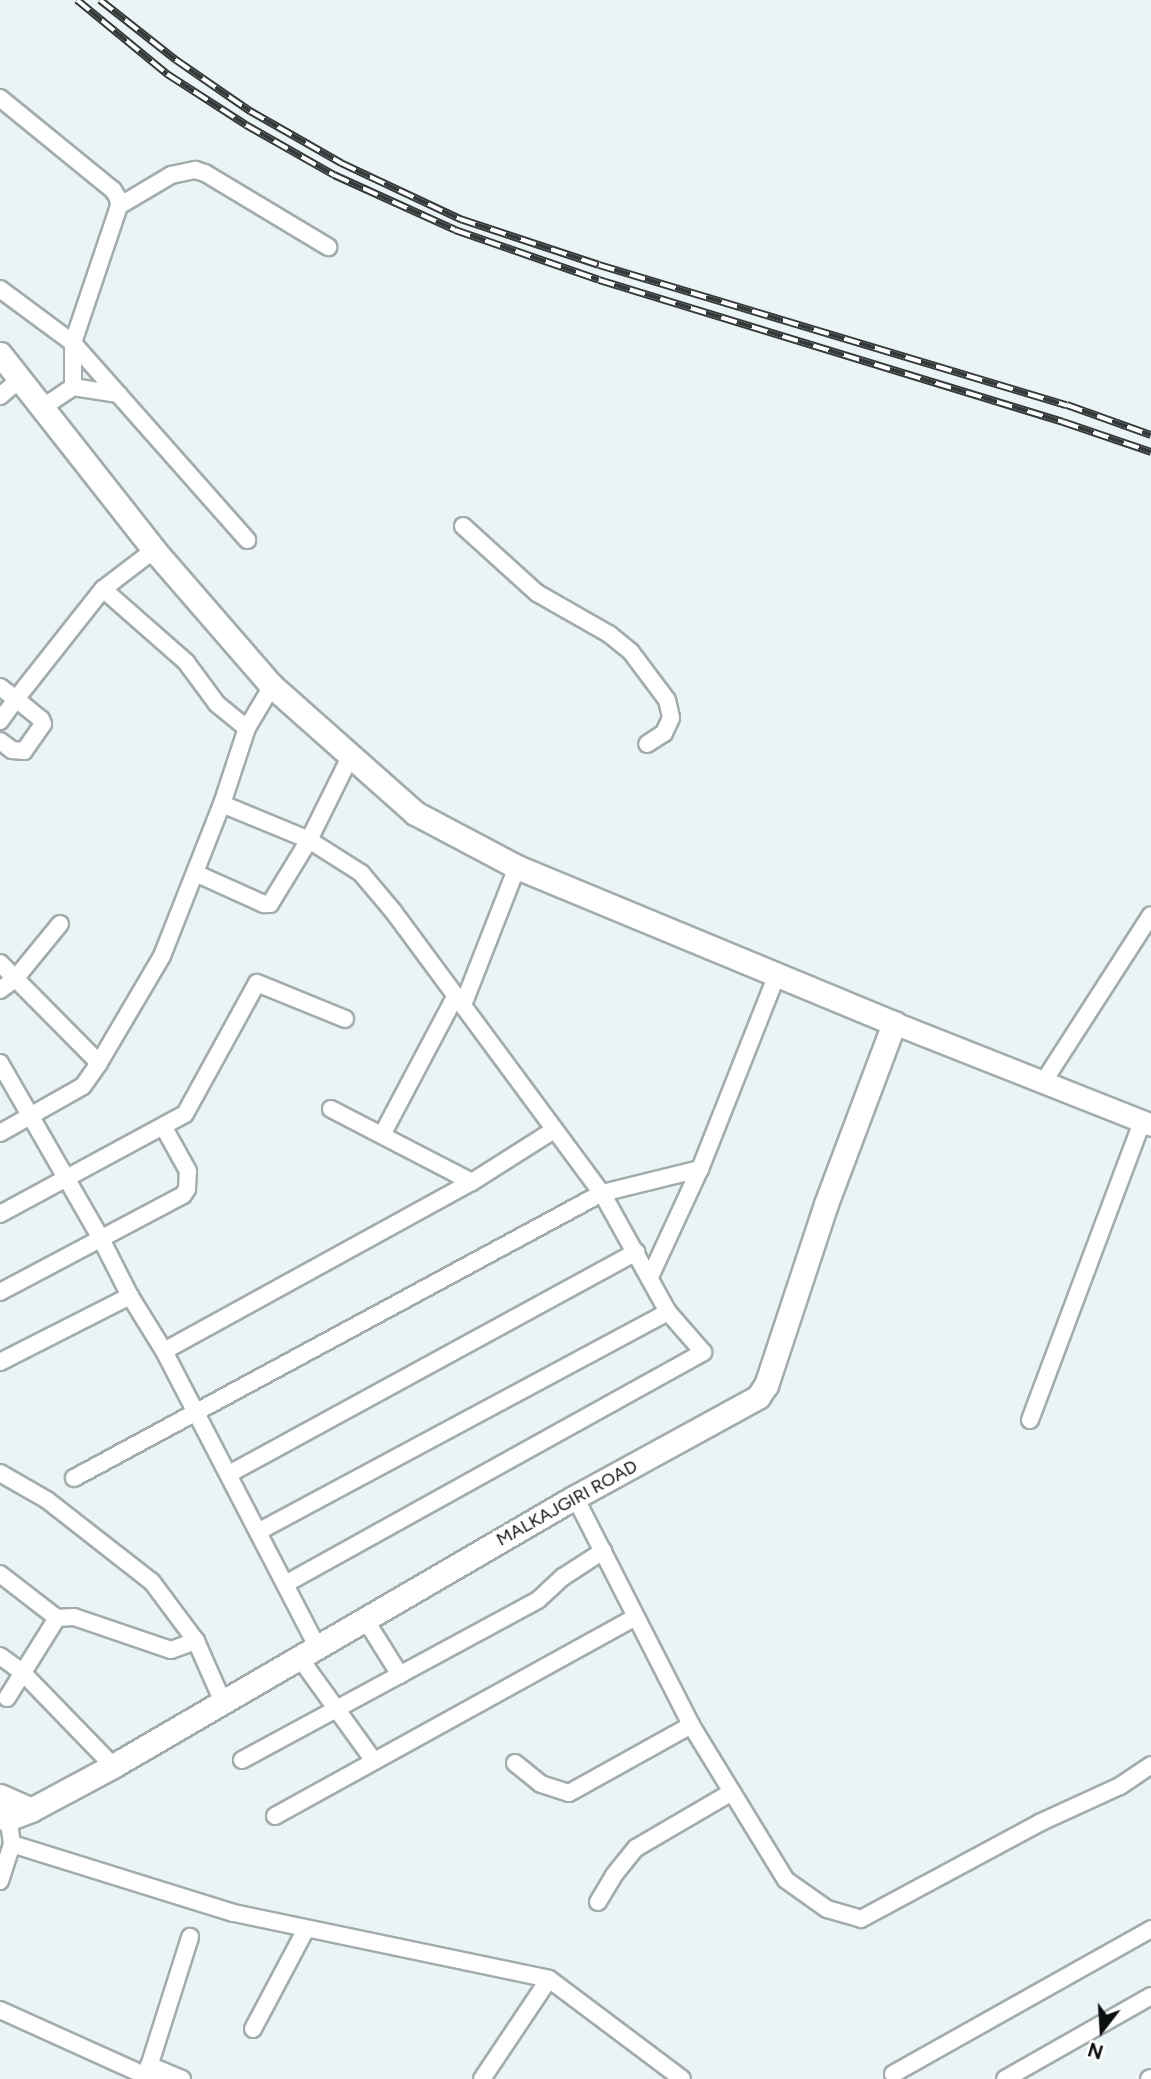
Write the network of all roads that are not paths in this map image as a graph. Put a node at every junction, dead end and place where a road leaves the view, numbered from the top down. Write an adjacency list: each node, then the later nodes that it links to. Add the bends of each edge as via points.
1 (0, 98): 2 (street, via 113,190)
2 (119, 206): 3 (street, via 171,175 195,170); 5 (street)
3 (328, 247)
4 (0, 289): 5 (street)
5 (74, 343): 8 (street); 9 (street)
6 (0, 354): 7 (main road)
7 (20, 379): 10 (street); 11 (main road)
8 (73, 387): 9 (street); 11 (street)
9 (117, 394): 13 (street)
10 (0, 396)
11 (43, 407): 14 (main road)
12 (463, 526): 22 (street, via 537,593 609,634 631,652 667,699 671,718 664,733)
13 (247, 540)
14 (154, 550): 15 (street); 16 (main road)
15 (103, 589): 18 (street); 20 (street, via 186,662 217,704)
16 (272, 686): 20 (street); 23 (main road)
17 (0, 687): 18 (street)
18 (16, 699): 19 (street); 21 (street, via 43,724 24,751 12,750)
19 (0, 721)
20 (247, 728): 24 (street)
21 (0, 741)
22 (647, 744)
23 (351, 757): 25 (street); 26 (main road, via 415,813)
24 (222, 804): 25 (street); 27 (street)
25 (309, 841): 27 (street, via 268,905); 34 (street, via 361,873)
26 (517, 867): 31 (main road); 34 (street)
27 (195, 873): 38 (street, via 162,956)
28 (1151, 915): 39 (street)
29 (60, 924): 32 (street)
30 (0, 963): 32 (street)
31 (776, 977): 36 (main road); 47 (street)
32 (15, 979): 33 (street); 38 (street)
33 (0, 990)
34 (460, 1000): 44 (street); 46 (street)
35 (345, 1019): 43 (street, via 257,983 185,1114)
36 (894, 1023): 39 (street); 65 (main road, MALKAJGIRI ROAD, via 758,1397)
37 (0, 1063): 41 (street)
38 (99, 1063): 41 (street, via 83,1086)
39 (1044, 1081): 42 (street)
40 (331, 1109): 46 (street)
41 (30, 1118): 45 (street); 48 (street)
42 (1147, 1123): 61 (street)
43 (163, 1126): 48 (street); 52 (street, via 188,1171 187,1189)
44 (554, 1130): 49 (street); 50 (street)
45 (0, 1133)
46 (382, 1135): 49 (street)
47 (700, 1169): 50 (street); 54 (street)
48 (65, 1179): 51 (street); 52 (street)
49 (472, 1182): 58 (street)
50 (602, 1193): 53 (street); 60 (street)
51 (0, 1214)
52 (100, 1237): 55 (street); 56 (street)
53 (636, 1252): 54 (street); 63 (street)
54 (650, 1277): 57 (street)
55 (0, 1292)
56 (130, 1296): 58 (street); 59 (street)
57 (668, 1312): 66 (street); 69 (street, via 703,1352)
58 (164, 1350): 60 (street)
59 (0, 1362)
60 (195, 1410): 63 (street); 64 (street)
61 (1030, 1420)
62 (0, 1473): 73 (street, via 47,1500 152,1582)
63 (229, 1474): 66 (street)
64 (74, 1479)
65 (575, 1497): 67 (street); 72 (main road, MALKAJGIRI ROAD)
66 (258, 1531): 69 (street)
67 (603, 1551): 70 (street); 77 (street, via 538,1600)
68 (0, 1574): 71 (street)
69 (285, 1584): 74 (street)
70 (636, 1617): 81 (street); 83 (street)
71 (57, 1618): 73 (street, via 74,1617 172,1650); 76 (street)
72 (365, 1619): 74 (main road, MALKAJGIRI ROAD); 77 (street)
73 (195, 1641): 79 (street)
74 (308, 1651): 79 (main road, MALKAJGIRI ROAD); 80 (street)
75 (0, 1656): 76 (street)
76 (23, 1673): 78 (street); 86 (street)
77 (400, 1675): 80 (street)
78 (7, 1698)
79 (222, 1700): 86 (main road, MALKAJGIRI ROAD)
80 (336, 1710): 82 (street); 83 (street)
81 (691, 1725): 84 (street, via 569,1794 541,1784); 87 (street)
82 (242, 1760)
83 (374, 1761): 89 (street)
84 (515, 1763)
85 (1151, 1765): 87 (street, via 1120,1786 861,1919 827,1909 786,1880)
86 (113, 1766): 88 (main road, MALKAJGIRI ROAD, via 31,1810)
87 (732, 1792): 92 (street, via 636,1848)
88 (3, 1807): 90 (street)
89 (275, 1816)
90 (12, 1844): 91 (street); 93 (street, via 234,1913)
91 (0, 1881)
92 (598, 1902)
93 (306, 1929): 96 (street); 99 (street)
94 (1151, 1929): 101 (street)
95 (190, 1937): 100 (street)
96 (549, 1979): 103 (street); 104 (street)
97 (1151, 1996): 105 (street)
98 (0, 2010): 100 (street)
99 (253, 2029)
100 (149, 2073): 102 (street)
101 (893, 2074)
102 (182, 2079)
103 (482, 2079)
104 (682, 2079)
105 (1005, 2079)

